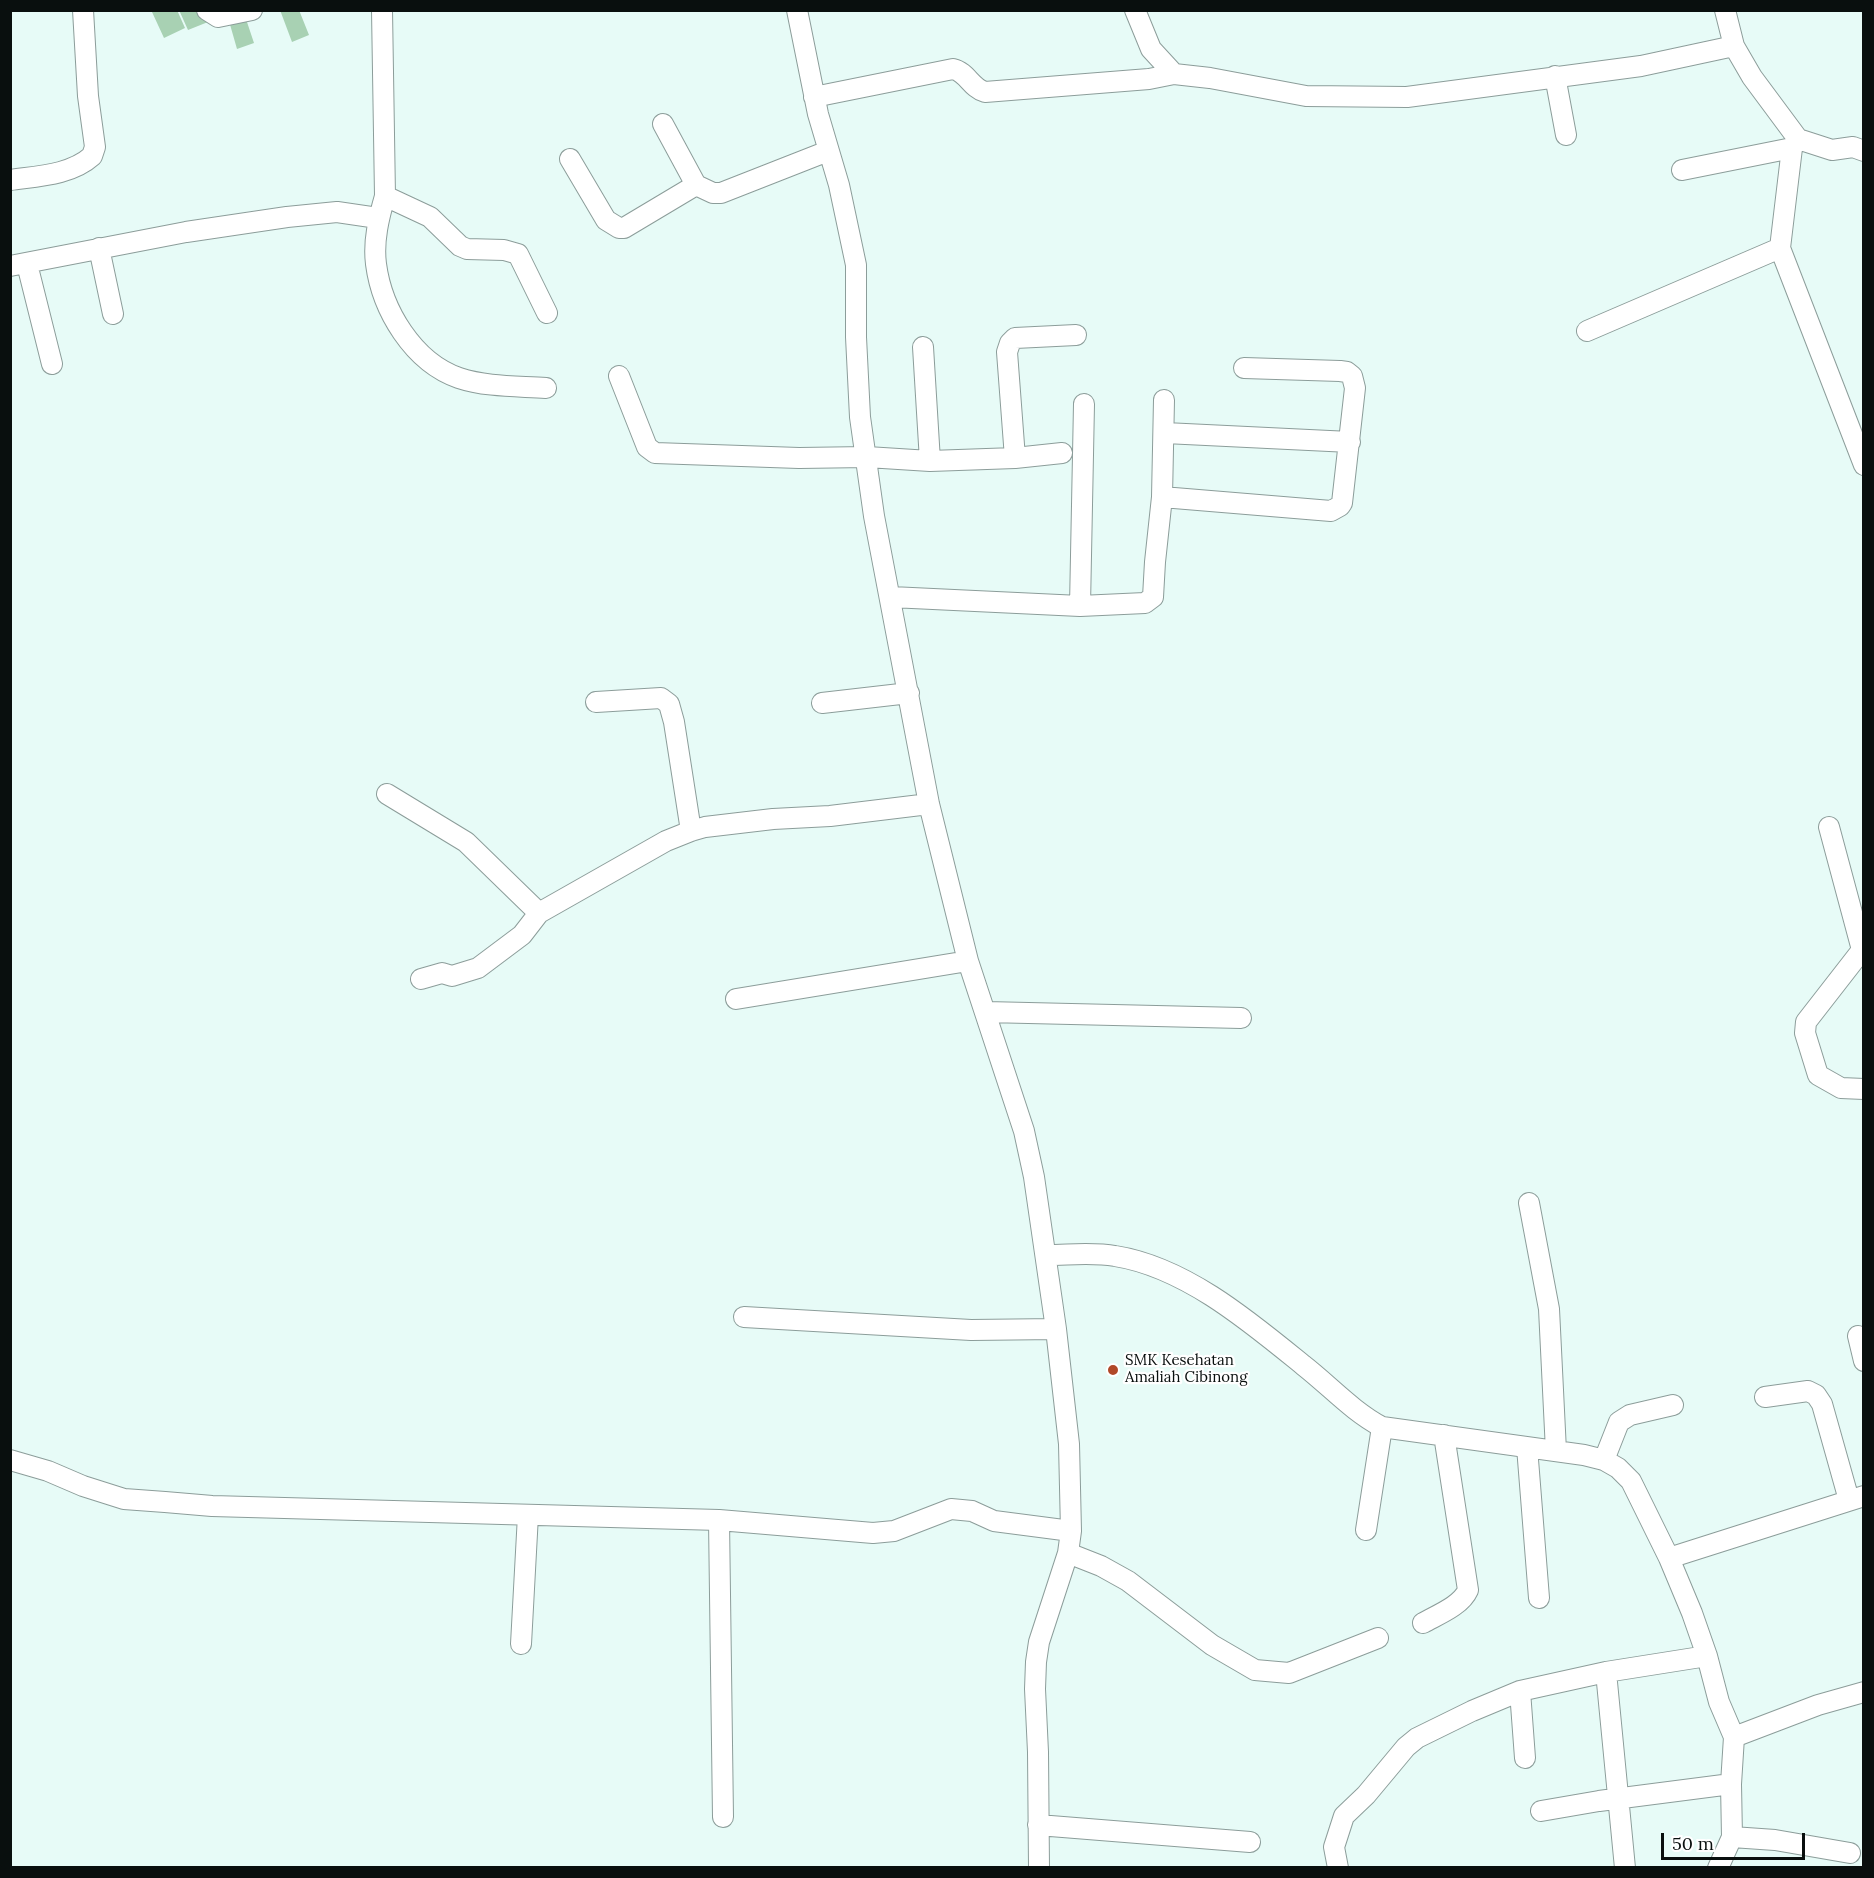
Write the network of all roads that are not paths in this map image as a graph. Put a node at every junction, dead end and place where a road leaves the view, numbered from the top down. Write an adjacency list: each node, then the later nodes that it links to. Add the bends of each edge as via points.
1 (83, 10): 19 (street, via 95,147 92,156 77,167)
2 (207, 10): 3 (street, via 218,17)
3 (252, 10)
4 (382, 10): 21 (street)
5 (797, 10): 11 (street)
6 (1135, 10): 9 (street, via 1151,49)
7 (1725, 10): 8 (street)
8 (1734, 46): 10 (street, via 1641,66); 14 (street)
9 (1173, 74): 10 (street, via 1306,96 1356,97 1407,97); 11 (street, via 991,92 977,89 964,74 953,69)
10 (1555, 76): 13 (street)
11 (814, 97): 15 (street)
12 (663, 124): 20 (street)
13 (1566, 135)
14 (1795, 144): 16 (street); 18 (street); 24 (street)
15 (828, 151): 20 (street, via 720,193); 40 (street, via 856,265 857,379)
16 (1863, 151)
17 (570, 159): 20 (street, via 606,220 615,228 624,228)
18 (1682, 170)
19 (10, 180)
20 (696, 185)
21 (385, 196): 22 (street); 26 (street, via 430,218 460,246 518,254)
22 (378, 221): 23 (street, via 337,212); 34 (street, via 376,263 383,294 393,319 409,342 429,361 458,378)
23 (99, 248): 25 (street); 27 (street)
24 (1780, 248): 28 (street); 43 (street)
25 (19, 265): 31 (street)
26 (547, 313)
27 (113, 314)
28 (1587, 331)
29 (1076, 335): 41 (street, via 1015,338 1010,343)
30 (923, 347): 42 (street)
31 (52, 364)
32 (1244, 368): 38 (street, via 1347,372 1355,381)
33 (619, 376): 40 (street, via 651,452 733,457)
34 (546, 388)
35 (1164, 399): 37 (street)
36 (1084, 404): 46 (street)
37 (1165, 433): 38 (street); 44 (street)
38 (1350, 442): 44 (street, via 1342,503 1333,510)
39 (1062, 453): 41 (street)
40 (867, 457): 42 (street); 45 (street, via 874,516)
41 (1015, 458): 42 (street)
42 (930, 461)
43 (1863, 465)
44 (1162, 497): 46 (street, via 1153,599 1145,603)
45 (891, 597): 46 (street); 47 (street)
46 (1080, 606)
47 (909, 693): 49 (street); 51 (street)
48 (596, 702): 53 (street, via 661,698 669,704)
49 (822, 703)
50 (387, 794): 54 (street, via 466,842)
51 (929, 804): 53 (street); 56 (street)
52 (1829, 826): 55 (street)
53 (691, 831): 54 (street, via 666,841)
54 (539, 913): 57 (street, via 522,934 478,968)
55 (1862, 950): 61 (street, via 1806,1022 1805,1033 1818,1075 1841,1088)
56 (968, 961): 58 (street); 59 (street)
57 (421, 979)
58 (735, 999)
59 (986, 1012): 60 (street); 63 (street, via 1024,1131)
60 (1241, 1018)
61 (1863, 1089)
62 (1529, 1203): 73 (street, via 1549,1309)
63 (1046, 1255): 65 (street); 70 (street, via 1115,1256 1170,1273 1217,1300 1305,1366 1342,1400)
64 (744, 1317): 65 (street, via 970,1330)
65 (1056, 1329): 80 (street, via 1069,1444)
66 (1858, 1336): 67 (street)
67 (1863, 1361)
68 (1765, 1397): 76 (street, via 1808,1390 1816,1395)
69 (1673, 1405): 75 (street, via 1630,1415 1619,1422)
70 (1382, 1427): 71 (street); 79 (street)
71 (1444, 1435): 72 (street); 84 (street, via 1468,1590 1458,1602)
72 (1527, 1446): 73 (street); 83 (street)
73 (1556, 1451): 75 (street)
74 (10, 1460): 77 (street, via 124,1498 212,1506)
75 (1604, 1460): 82 (street, via 1631,1481)
76 (1856, 1498): 82 (street)
77 (528, 1515): 78 (street); 86 (street)
78 (719, 1520): 80 (street, via 873,1533 894,1531 951,1509 972,1511 994,1521); 96 (street)
79 (1366, 1530)
80 (1071, 1531): 81 (street)
81 (1068, 1553): 85 (street, via 1128,1581 1212,1645 1255,1670 1289,1673); 97 (street, via 1039,1641 1036,1662)
82 (1669, 1558): 87 (street)
83 (1539, 1599)
84 (1423, 1623)
85 (1378, 1638)
86 (521, 1644)
87 (1707, 1656): 88 (street); 91 (street, via 1719,1702)
88 (1606, 1672): 89 (street); 94 (street)
89 (1520, 1691): 92 (street); 102 (street, via 1417,1738 1406,1747 1344,1816 1335,1847)
90 (1863, 1692): 91 (street)
91 (1734, 1737): 93 (street)
92 (1525, 1758)
93 (1731, 1784): 94 (street); 98 (street)
94 (1619, 1799): 95 (street); 103 (street)
95 (1541, 1811)
96 (723, 1817)
97 (1038, 1826): 99 (street); 101 (street)
98 (1732, 1837): 100 (street); 104 (street)
99 (1250, 1842)
100 (1850, 1852)
101 (1039, 1868)
102 (1338, 1868)
103 (1625, 1868)
104 (1718, 1868)

